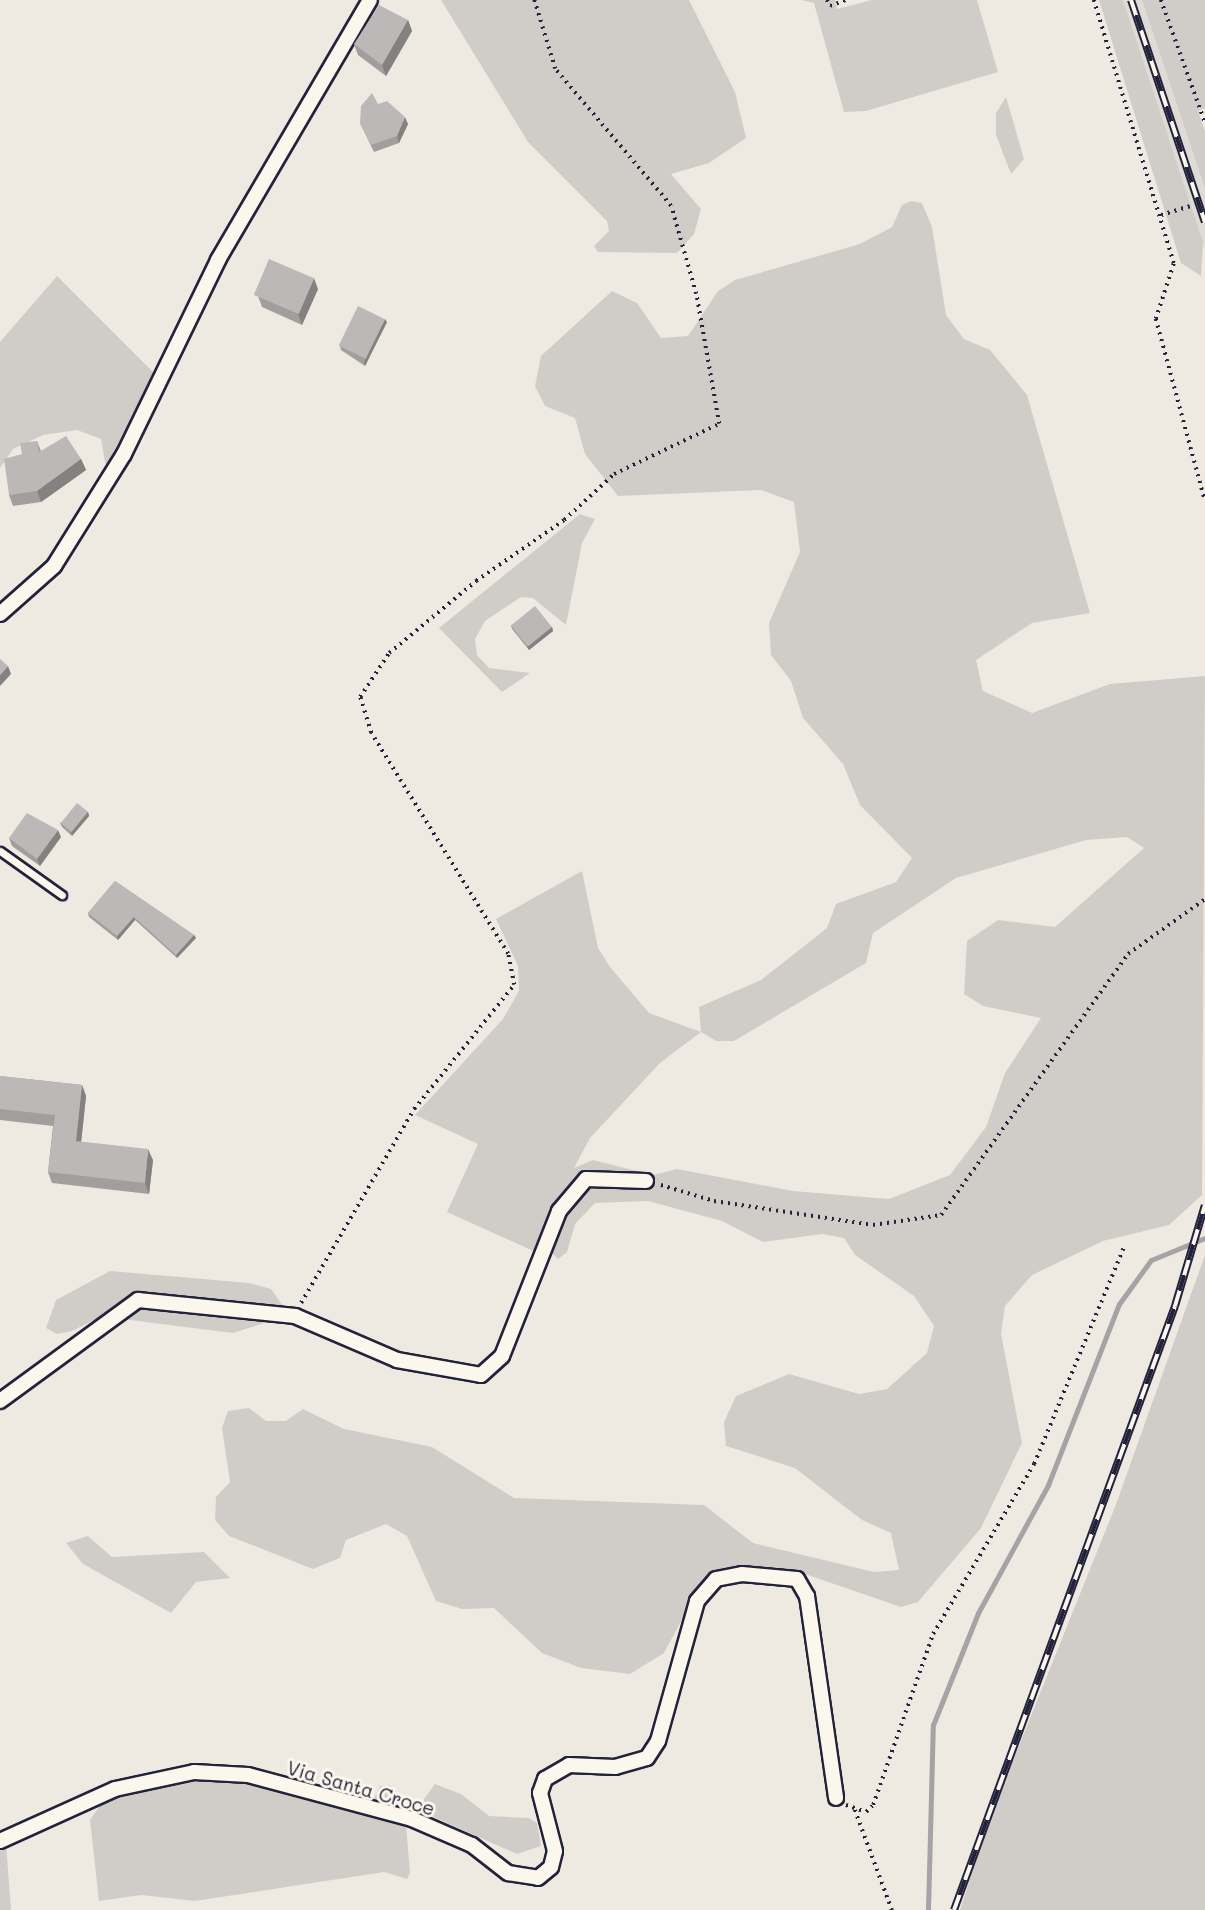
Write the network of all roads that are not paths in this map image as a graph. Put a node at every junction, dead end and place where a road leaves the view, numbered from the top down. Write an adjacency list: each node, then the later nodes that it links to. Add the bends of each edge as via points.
1 (370, 0): 2 (street, via 221,254 124,454 54,566)
2 (0, 614)
3 (0, 851): 4 (lane)
4 (62, 895)
5 (646, 1181): 6 (street, via 586,1179 559,1211 502,1356 481,1375 397,1360 295,1316 138,1300)
6 (0, 1401)
7 (836, 1798): 8 (street, Via Santa Croce, via 807,1596 797,1579 742,1574 716,1579 697,1601 659,1741 647,1758 615,1768 569,1765 545,1779 540,1793 555,1851 551,1867 538,1878 516,1877 472,1845 412,1819 248,1775 207,1772 116,1788)
8 (0, 1841)

